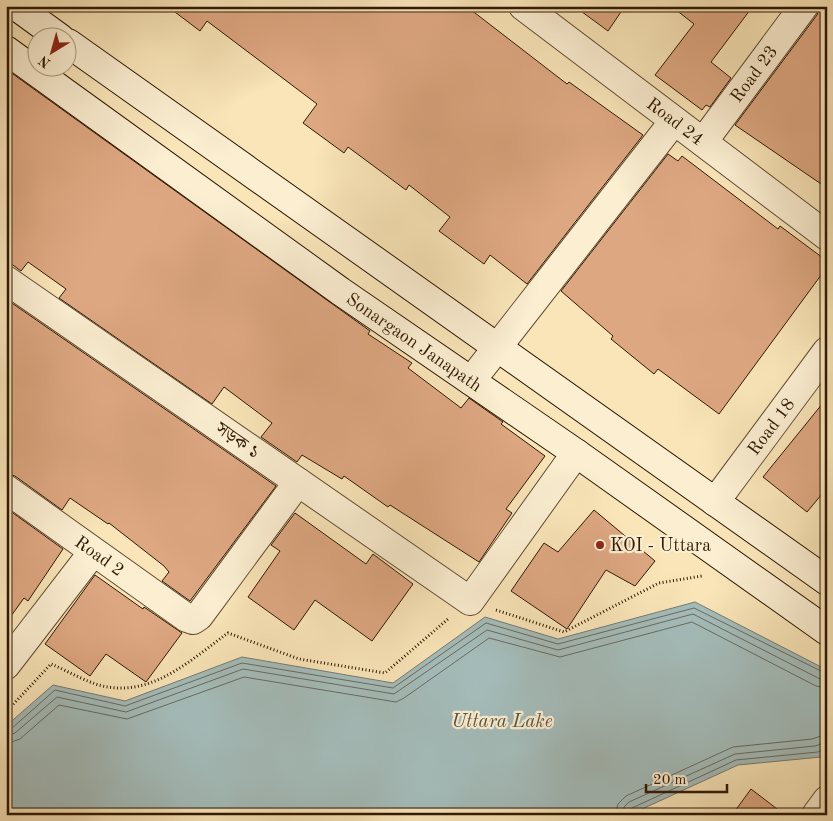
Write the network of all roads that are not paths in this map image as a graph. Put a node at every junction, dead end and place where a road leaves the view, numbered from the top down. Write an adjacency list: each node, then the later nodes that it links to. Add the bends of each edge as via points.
1 (16, 6): 4 (street)
2 (804, 6): 8 (street, Road 23)
3 (529, 8): 7 (street, Road 24)
4 (46, 28)
5 (6, 50): 13 (street, Sonargaon Janapath, via 340,291)
6 (78, 50): 11 (street)
7 (674, 121): 8 (street, Road 24); 11 (street)
8 (703, 142): 9 (street, Road 24)
9 (827, 236)
10 (6, 280): 15 (street, সড়ক ১)
11 (498, 348): 13 (street); 17 (street)
12 (827, 351): 17 (street, Road 18)
13 (471, 381): 14 (street, Sonargaon Janapath)
14 (576, 453): 15 (street, সড়ক ১, via 470,601); 20 (street, Sonargaon Janapath)
15 (298, 482): 18 (street, Road 2, via 194,620)
16 (6, 490): 18 (street, Road 2)
17 (715, 502): 19 (street)
18 (93, 552): 21 (street)
19 (827, 581)
20 (827, 631)
21 (6, 665)
22 (827, 800): 23 (street)
23 (816, 815)

